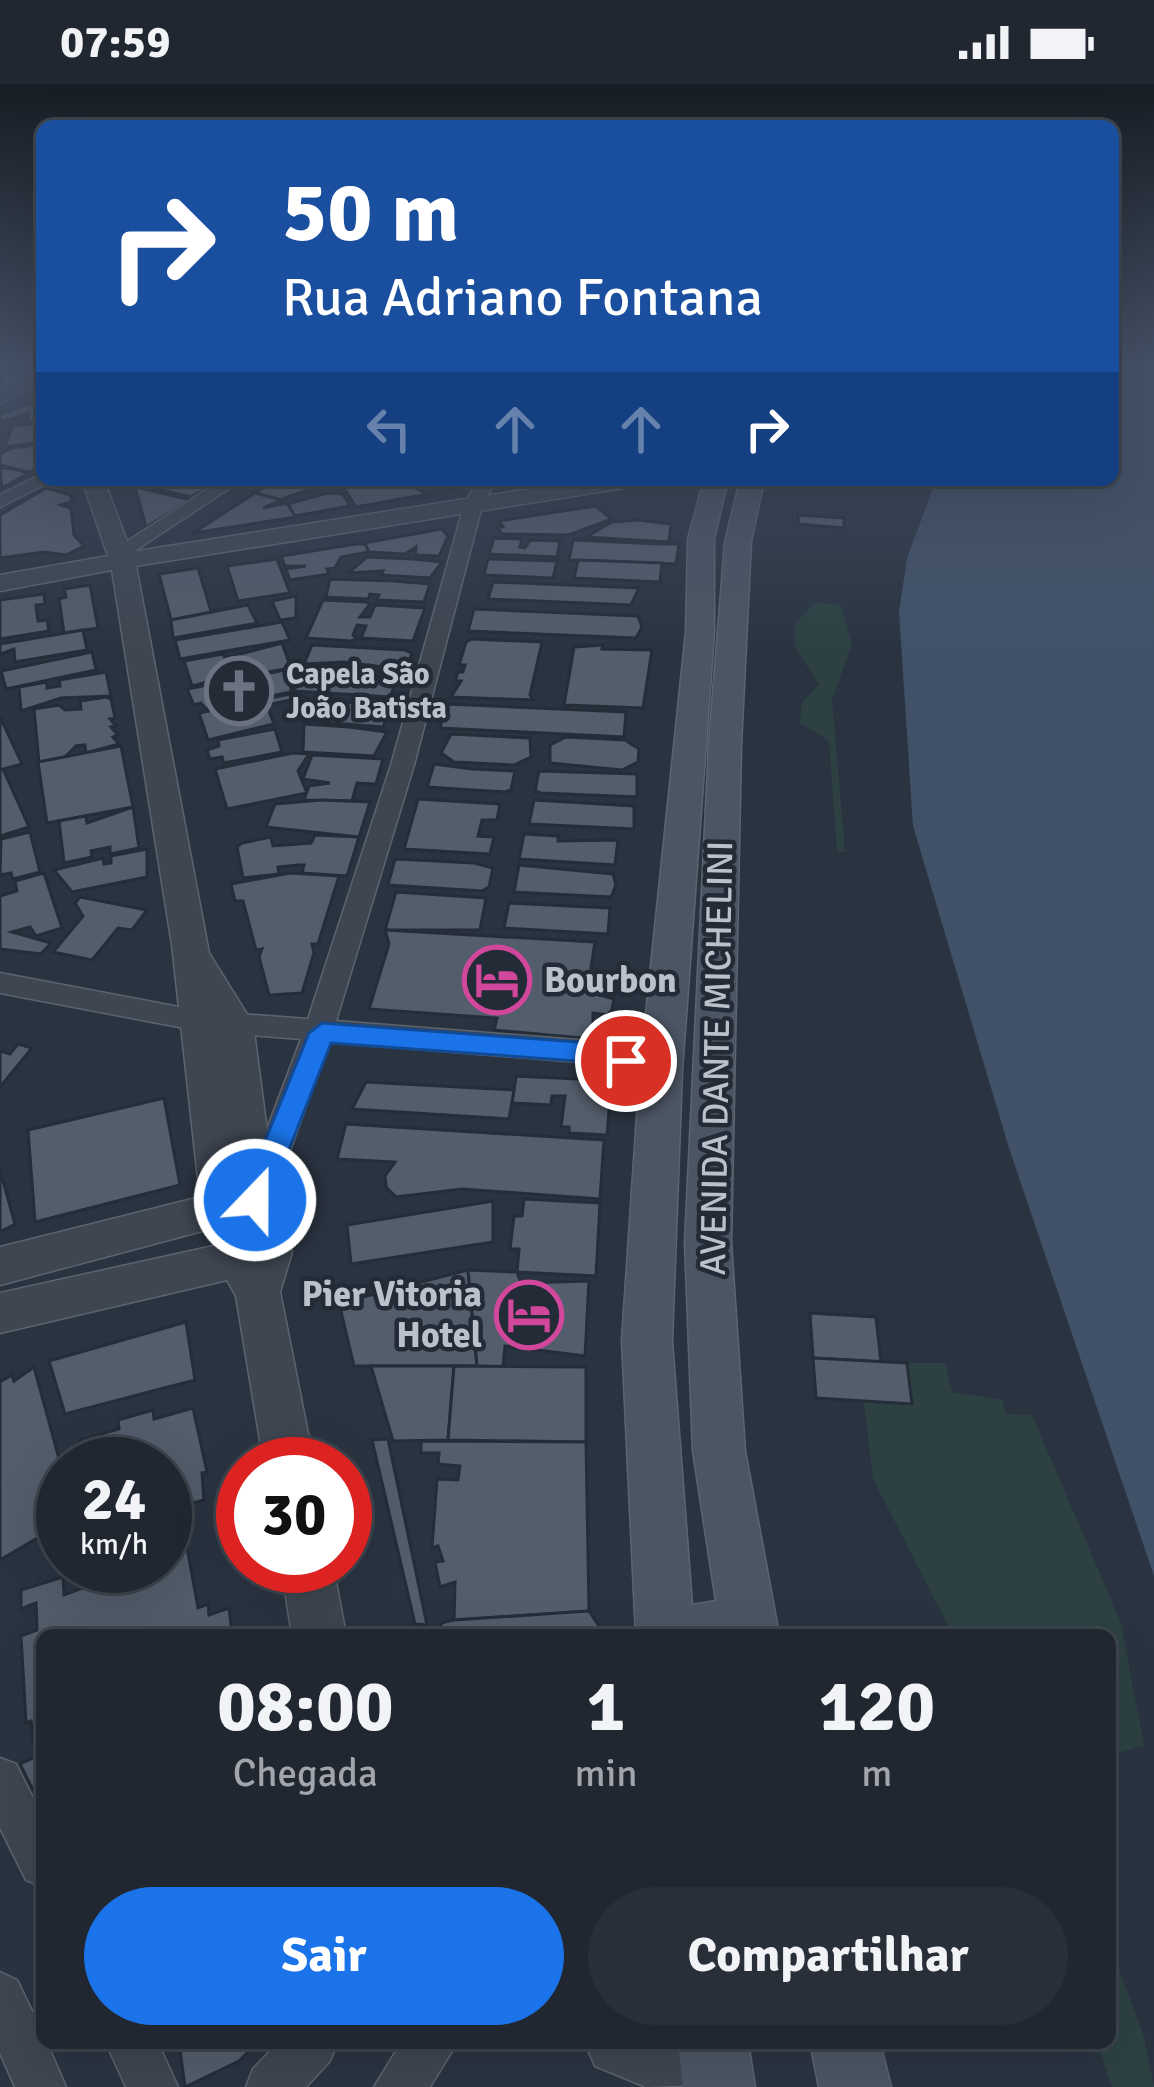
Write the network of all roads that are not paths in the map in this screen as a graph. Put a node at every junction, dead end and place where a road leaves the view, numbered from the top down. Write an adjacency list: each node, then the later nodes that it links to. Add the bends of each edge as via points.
1 (36, 481): 8 (street)
2 (94, 486): 11 (street)
3 (226, 486): 10 (street)
4 (549, 486): 7 (street)
5 (709, 486): 17 (main road, AVENIDA DANTE MICHELINI)
6 (751, 486): 26 (main road, AVENIDA DANTE MICHELINI, via 738,542 725,745 708,1241 719,1451)
7 (481, 491): 9 (street); 16 (street)
8 (0, 502)
9 (259, 536): 10 (street); 11 (street)
10 (164, 538): 11 (street)
11 (112, 560): 12 (street); 13 (street); 15 (street, via 130,610 190,945)
12 (0, 573)
13 (0, 583)
14 (0, 983): 15 (street)
15 (217, 1023): 16 (street); 18 (street)
16 (322, 1033): 17 (street, via 591,1052); 18 (street)
17 (661, 1071): 25 (main road, AVENIDA DANTE MICHELINI, via 647,1341)
18 (239, 1205): 19 (street); 20 (street)
19 (0, 1266)
20 (255, 1268): 21 (street); 22 (street)
21 (0, 1313)
22 (284, 1437)
23 (312, 1593): 24 (street)
24 (318, 1629)
25 (665, 1629)
26 (749, 1629)
27 (0, 1780): 28 (street)
28 (36, 1852)
29 (0, 1997): 36 (street)
30 (134, 2049): 37 (street)
31 (306, 2049): 38 (street)
32 (428, 2049): 39 (street)
33 (636, 2049): 35 (street)
34 (846, 2049): 40 (main road)
35 (720, 2075)
36 (41, 2087)
37 (152, 2087)
38 (271, 2087)
39 (399, 2087)
40 (855, 2087)

